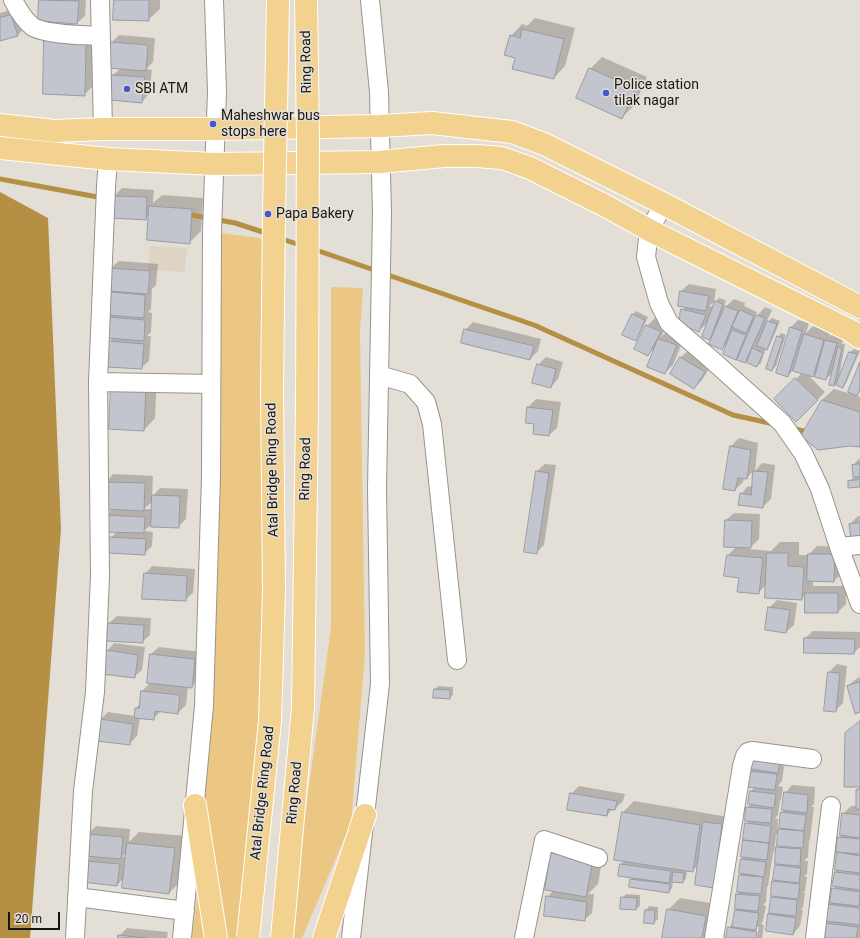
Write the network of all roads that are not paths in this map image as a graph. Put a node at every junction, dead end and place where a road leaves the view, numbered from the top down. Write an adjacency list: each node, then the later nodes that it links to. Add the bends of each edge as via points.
1 (13, 0): 7 (street, via 24,18 45,32)
2 (100, 0): 7 (street)
3 (214, 0): 11 (street, via 217,91)
4 (278, 0): 37 (main road, Atal Bridge Ring Road, bridge, via 272,391 274,591 271,691)
5 (306, 0): 38 (main road, Ring Road, bridge, via 307,408 303,707)
6 (370, 0): 9 (street)
7 (101, 36): 10 (street)
8 (0, 125): 10 (main road, via 55,131)
9 (380, 126): 11 (main road); 14 (street); 16 (main road, via 432,123 512,132 544,144)
10 (103, 129): 11 (main road)
11 (215, 129): 15 (street)
12 (0, 148): 13 (main road)
13 (108, 159): 15 (main road); 21 (street)
14 (380, 162): 15 (main road); 17 (main road, via 444,156 502,158 604,205); 20 (street, via 382,213)
15 (215, 164): 22 (street, via 212,208)
16 (664, 204): 17 (street); 18 (main road)
17 (649, 230): 19 (main road); 24 (street, via 646,257 659,303 669,323 782,423 803,453 820,489)
18 (860, 307)
19 (860, 337)
20 (379, 375): 26 (street, via 410,384 426,402 432,424); 30 (street, via 377,488 380,684)
21 (98, 382): 22 (street); 32 (street, via 100,576 95,692 83,791)
22 (211, 384): 28 (street, via 211,477 204,698)
23 (860, 545): 24 (street)
24 (838, 547): 25 (street)
25 (860, 604)
26 (457, 660)
27 (812, 759): 42 (street, via 752,751 745,756)
28 (195, 805): 33 (street); 36 (main road)
29 (831, 806): 43 (street)
30 (365, 815): 39 (main road); 40 (street)
31 (598, 858): 41 (street, via 544,840)
32 (77, 897): 33 (street); 34 (street)
33 (185, 911): 35 (street)
34 (75, 938)
35 (182, 938)
36 (216, 938)
37 (248, 938)
38 (282, 938)
39 (324, 938)
40 (351, 938)
41 (524, 938)
42 (714, 938)
43 (815, 938)

